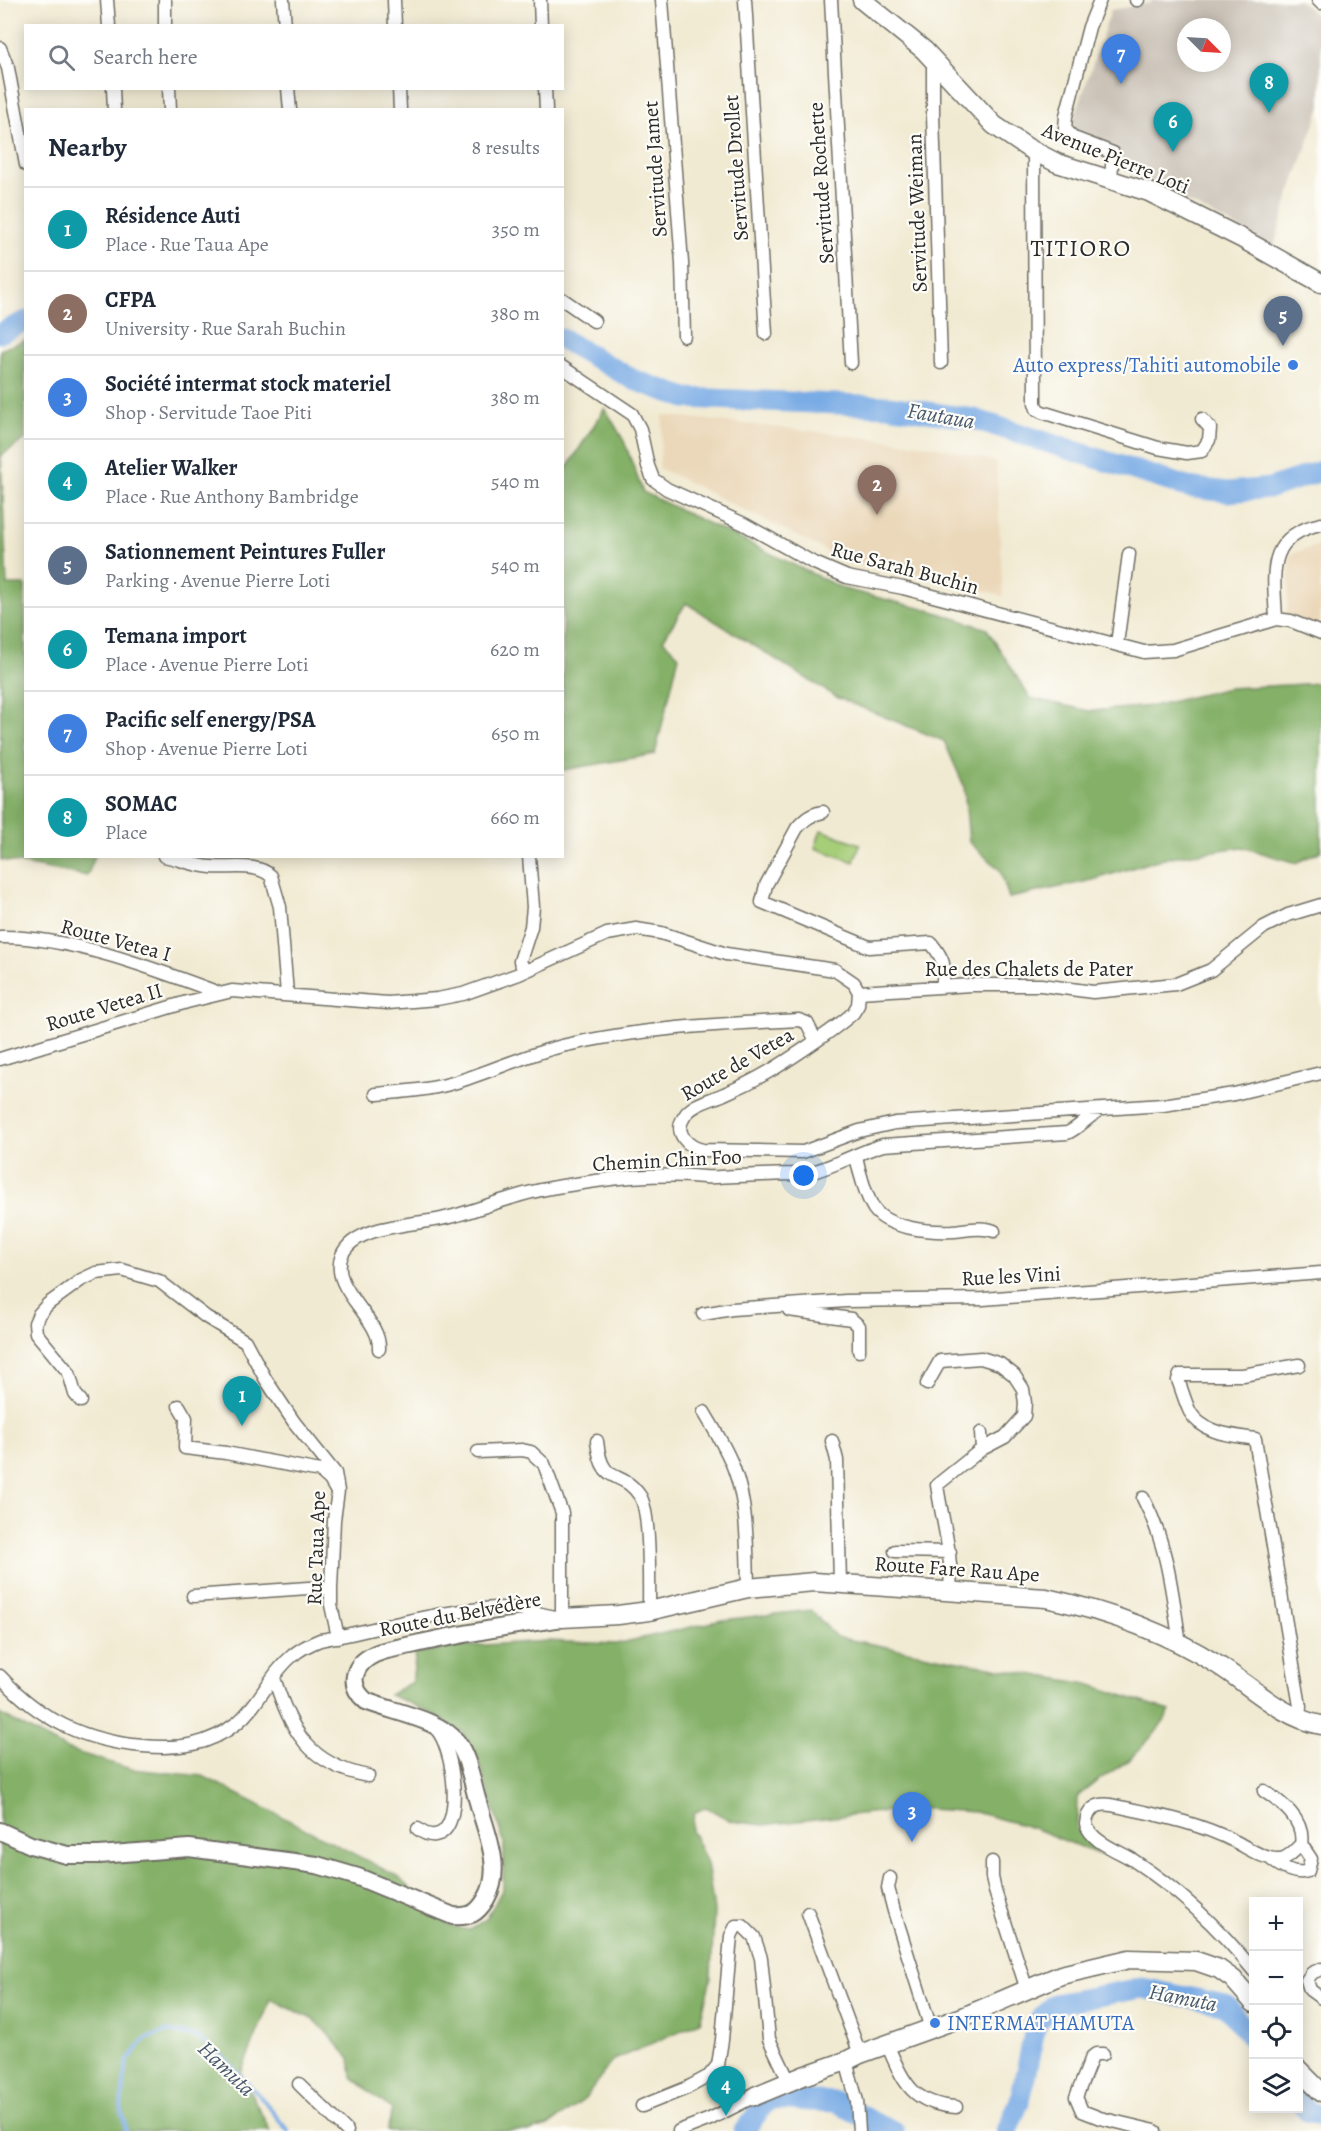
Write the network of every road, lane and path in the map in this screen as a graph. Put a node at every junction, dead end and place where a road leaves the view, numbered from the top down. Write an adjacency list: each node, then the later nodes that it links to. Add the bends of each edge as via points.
1 (107, 0): 11 (street)
2 (165, 0): 12 (street)
3 (284, 0): 13 (street)
4 (394, 0): 14 (street)
5 (540, 0): 15 (street)
6 (662, 0): 35 (street, Servitude Jamet)
7 (745, 0): 34 (street, Servitude Drollet)
8 (831, 0): 36 (street, Servitude Rochette)
9 (862, 0): 17 (main road, Avenue Pierre Loti)
10 (1100, 0): 30 (street, via 1089,27 1065,129 1074,138 1113,153)
11 (109, 24)
12 (165, 24)
13 (285, 24)
14 (395, 24)
15 (541, 24)
16 (0, 48): 29 (street, via 8,68)
17 (933, 61): 28 (main road, Avenue Pierre Loti, via 994,124); 37 (street, Servitude Weiman)
18 (112, 90): 23 (street)
19 (169, 90): 24 (street)
20 (288, 90): 25 (street)
21 (399, 90): 26 (street)
22 (545, 90): 27 (street)
23 (114, 108)
24 (170, 108)
25 (290, 108)
26 (400, 108)
27 (546, 108)
28 (1034, 152): 30 (main road, Avenue Pierre Loti); 39 (street, via 1037,409 1158,448 1187,453 1202,451 1209,440 1210,428)
29 (24, 154)
30 (1111, 178): 31 (main road, Avenue Pierre Loti, via 1202,218)
31 (1321, 283)
32 (564, 301): 33 (street)
33 (594, 321)
34 (766, 334)
35 (684, 336)
36 (851, 363)
37 (942, 363)
38 (564, 368): 44 (street, Rue Sarah Buchin, via 632,414 640,429 653,479 812,562 848,577)
39 (1202, 419)
40 (1321, 524): 42 (street, via 1289,537 1279,553 1274,582)
41 (1129, 554): 44 (street)
42 (1276, 619): 43 (street); 44 (street, Rue Sarah Buchin, via 1173,650 1144,652)
43 (1321, 633)
44 (1117, 644)
45 (823, 812): 51 (street, via 804,820 797,828 766,885 762,902 869,947 931,943 943,960)
46 (171, 858): 54 (street, via 214,868 261,869 271,876 280,907)
47 (529, 858): 50 (street, via 533,907 520,961)
48 (1321, 905): 51 (street, Rue des Chalets de Pater, via 1273,922 1211,970 1176,984 1093,992 1041,985)
49 (0, 937): 53 (street, Route Vetea I, via 99,953 160,970)
50 (524, 972): 52 (street, via 607,934 646,930 726,954 835,970 854,983); 54 (street, via 463,994 409,1002)
51 (942, 986): 52 (street, Rue des Chalets de Pater)
52 (859, 992): 55 (street, Route de Vetea, via 853,1013)
53 (219, 993): 54 (street); 56 (street, Route Vetea II)
54 (287, 994)
55 (816, 1041): 58 (street, via 807,1023 799,1020 669,1029 558,1047 451,1084); 59 (street, Route de Vetea, via 783,1065 688,1111 681,1124 683,1138 692,1148 703,1150 803,1152 859,1131 895,1123)
56 (0, 1059)
57 (1321, 1073): 59 (street, Route de Vetea, via 1201,1101)
58 (376, 1094)
59 (1099, 1110): 60 (street, Chemin Chin Foo, via 1067,1133 883,1145)
60 (856, 1156): 61 (street, via 875,1210 886,1218 923,1230); 65 (street, Chemin Chin Foo, via 805,1174 678,1174 577,1184 359,1236 341,1256 343,1280 372,1323)
61 (994, 1231)
62 (1321, 1273): 63 (street, Rue les Vini, via 983,1299)
63 (776, 1306): 64 (street, Rue les Vini); 66 (street, via 850,1319 859,1326)
64 (703, 1314)
65 (379, 1349)
66 (859, 1351)
67 (1299, 1365): 92 (street, via 1244,1375 1180,1375 1178,1380 1191,1413 1202,1425 1255,1439)
68 (927, 1384): 75 (street, via 940,1361 981,1358 1000,1364 1014,1375 1023,1389 1024,1416 1005,1437)
69 (81, 1401): 77 (street, Rue Taua Ape, via 69,1373 36,1333 39,1314 81,1280 96,1274 122,1270 159,1281 245,1341 294,1422 335,1473)
70 (179, 1406): 77 (street, via 186,1418 185,1448 320,1471)
71 (704, 1412): 83 (street, via 735,1472 744,1519)
72 (981, 1433): 75 (street)
73 (597, 1440): 86 (street, via 603,1468 632,1488 644,1506)
74 (832, 1441): 81 (street, via 837,1460)
75 (982, 1449): 80 (street, via 938,1485)
76 (478, 1452): 87 (street, via 522,1450 538,1456 544,1464 562,1513)
77 (338, 1493): 82 (street, Rue Taua Ape)
78 (1143, 1498): 89 (street, via 1161,1535)
79 (895, 1551): 80 (street)
80 (950, 1552): 84 (street)
81 (840, 1583): 83 (main road, Route Fare Rau Ape); 84 (main road, Route Fare Rau Ape)
82 (331, 1588): 85 (street); 88 (street, Rue Taua Ape)
83 (748, 1588): 86 (main road, Route Fare Rau Ape)
84 (950, 1590): 89 (main road, Route Fare Rau Ape, via 1071,1603)
85 (193, 1596)
86 (649, 1611): 87 (main road, Route Fare Rau Ape)
87 (562, 1617): 88 (street, via 510,1608 465,1610); 93 (street, Route du Belvédère, via 451,1636 375,1654 362,1662 354,1681 357,1693 366,1701)
88 (338, 1637): 91 (street, via 305,1647 290,1657)
89 (1180, 1644): 92 (main road, Route Fare Rau Ape)
90 (0, 1676): 91 (street, via 30,1704 70,1730 107,1742 165,1748 201,1744 227,1731 248,1713)
91 (273, 1678): 95 (street, via 302,1742 339,1768)
92 (1299, 1719): 94 (main road, Route Fare Rau Ape)
93 (430, 1724): 97 (street, via 446,1746 453,1808 445,1832 429,1836); 98 (street, Route du Belvédère, via 443,1729 457,1742 467,1762 493,1857 494,1877 488,1896 479,1910 467,1917 453,1916 368,1880 317,1865 189,1848 66,1856)
94 (1321, 1725)
95 (368, 1776)
96 (1264, 1791): 99 (street, via 1279,1801 1300,1826)
97 (418, 1829)
98 (0, 1831)
99 (1301, 1844): 100 (street, via 1287,1857); 100 (street, via 1311,1859 1308,1871 1295,1872)
100 (1271, 1859): 104 (street, via 1223,1835 1130,1809 1100,1804 1090,1810 1086,1820 1094,1837 1134,1861 1190,1904)
101 (992, 1863): 106 (street, via 995,1892)
102 (890, 1878): 109 (street, via 888,1888 894,1911)
103 (808, 1913): 112 (street)
104 (1249, 1966)
105 (1321, 1969): 108 (street, via 1312,1972 1307,1980 1310,1990)
106 (1027, 1990): 107 (main road, via 1090,1967 1129,1959 1167,1959 1196,1961 1219,1969); 109 (main road)
107 (1249, 1997)
108 (1321, 1998)
109 (932, 2029): 110 (main road)
110 (887, 2044): 112 (main road); 119 (street, via 899,2072 924,2101)
111 (1103, 2054): 123 (street, via 1092,2058 1076,2097 1082,2111)
112 (853, 2058): 114 (main road); 120 (street)
113 (1303, 2073): 116 (main road)
114 (789, 2081): 117 (main road); 118 (street, via 769,2040 754,1937 743,1926 736,1926 731,1936 718,2065 709,2076 687,2088)
115 (299, 2084): 121 (street)
116 (1321, 2092)
117 (755, 2096): 122 (street)
118 (642, 2106)
119 (956, 2107)
120 (859, 2130)
121 (347, 2131)
122 (679, 2131)
123 (1155, 2131)

